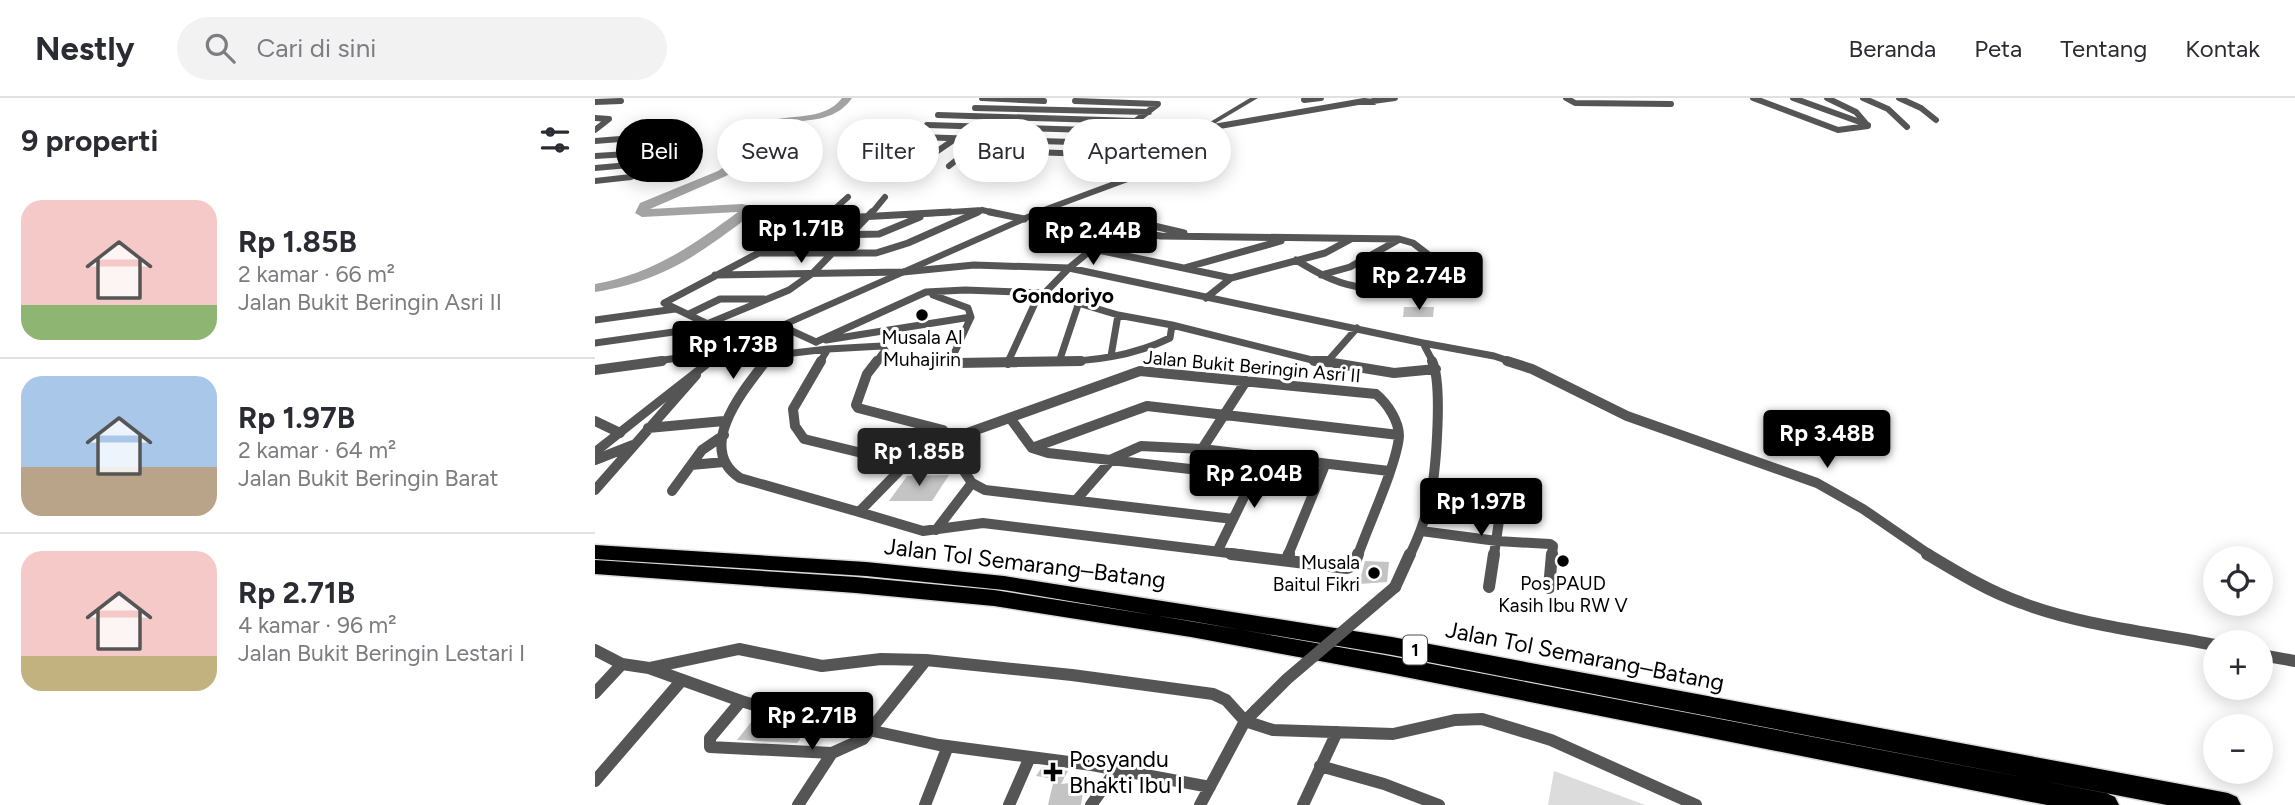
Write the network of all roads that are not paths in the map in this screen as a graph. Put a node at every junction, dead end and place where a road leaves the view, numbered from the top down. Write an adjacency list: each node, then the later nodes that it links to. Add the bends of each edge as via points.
1 (1255, 98): 32 (street)
2 (1321, 98): 12 (street)
3 (1395, 98): 16 (street)
4 (1566, 98): 18 (street, via 1575,103)
5 (1753, 98): 37 (street, via 1838,130)
6 (1793, 98): 37 (street)
7 (1827, 98): 37 (street, via 1856,112)
8 (1863, 98): 24 (street)
9 (1899, 98): 21 (street)
10 (982, 99): 11 (street)
11 (1027, 99): 14 (street); 22 (street)
12 (1303, 99): 23 (street)
13 (621, 101): 17 (street)
14 (1044, 101)
15 (1075, 101): 27 (street, via 1158,104)
16 (1362, 101): 23 (street); 36 (street)
17 (595, 102)
18 (1671, 104)
19 (975, 108): 22 (street)
20 (1909, 108): 21 (street)
21 (1921, 108): 33 (street)
22 (1014, 109): 26 (street)
23 (1313, 109): 35 (street)
24 (1888, 109): 25 (street); 38 (street)
25 (1896, 109)
26 (1056, 110): 27 (street); 30 (street)
27 (1150, 112): 31 (street)
28 (938, 115): 30 (street)
29 (595, 118): 39 (street, via 609,118)
30 (1042, 119)
31 (1139, 119)
32 (1220, 119)
33 (1936, 120)
34 (615, 121): 41 (street)
35 (1231, 124)
36 (1231, 125)
37 (1868, 125)
38 (1906, 127)
39 (596, 129)
40 (616, 138): 41 (street)
41 (595, 139)
42 (616, 154): 43 (street)
43 (595, 156)
44 (953, 163): 45 (street)
45 (949, 166)
46 (616, 167): 47 (street)
47 (595, 169)
48 (616, 179): 49 (street)
49 (595, 181)
50 (1119, 182): 57 (street)
51 (848, 197): 56 (street)
52 (885, 197): 55 (street)
53 (982, 210): 54 (street); 57 (street); 69 (street, via 888,250)
54 (927, 214): 55 (street); 60 (street, via 887,232)
55 (867, 218): 56 (street); 60 (street)
56 (823, 219): 61 (street)
57 (1024, 219): 73 (street)
58 (1125, 222): 59 (street); 62 (street); 66 (street, via 1081,220 1052,243)
59 (1115, 230): 62 (street); 67 (street)
60 (852, 235): 61 (street); 69 (street)
61 (789, 236): 68 (street)
62 (1194, 237): 63 (street)
63 (1291, 237): 64 (street); 72 (street)
64 (1352, 239): 65 (street); 70 (street)
65 (1399, 239): 76 (street, via 1350,267); 76 (street, via 1429,253 1427,260 1371,288 1343,287)
66 (1038, 240)
67 (1093, 249): 71 (street); 72 (street)
68 (756, 253): 69 (street); 75 (street)
69 (832, 254): 74 (street)
70 (1296, 260): 76 (street); 77 (street)
71 (1069, 268): 73 (street, via 974,265); 79 (street); 80 (street)
72 (1183, 269): 77 (street)
73 (903, 272): 74 (street); 89 (street)
74 (813, 273): 75 (street); 81 (street)
75 (715, 275): 83 (street, via 664,303)
76 (1321, 275)
77 (1230, 278): 80 (street)
78 (926, 292): 79 (street); 86 (street, via 968,308); 93 (street)
79 (1045, 293): 82 (street); 102 (street, via 1035,303)
80 (1206, 298): 91 (street)
81 (768, 299): 84 (street, via 725,298); 88 (street)
82 (1079, 302): 85 (street); 100 (street)
83 (676, 309): 84 (street); 87 (street)
84 (689, 314): 88 (street)
85 (1118, 314): 90 (street); 98 (street)
86 (971, 317): 93 (street); 102 (street, via 952,358 957,363)
87 (595, 320)
88 (712, 324): 92 (street); 94 (street)
89 (779, 325): 92 (street); 93 (street)
90 (1173, 325): 98 (street, via 1170,338 1160,345); 101 (street)
91 (1357, 328): 95 (street); 101 (street)
92 (743, 341): 97 (street)
93 (816, 341)
94 (595, 343)
95 (1423, 343): 103 (street); 144 (street, via 1494,356 1532,369 1627,416 1817,483 1929,555 2023,604)
96 (828, 349): 109 (street, via 767,359); 114 (street, via 882,345 885,350 860,389 858,408 943,430); 125 (street, via 793,410 798,434)
97 (722, 352): 99 (street); 104 (street)
98 (1111, 356): 100 (street)
99 (710, 360): 110 (street); 111 (street)
100 (1059, 362): 102 (street)
101 (1327, 362): 103 (street, via 1394,373)
102 (1008, 363)
103 (1436, 369): 136 (street, via 1431,494)
104 (595, 370)
105 (1247, 381): 106 (street); 107 (street, Jalan Bukit Beringin Asri II, via 1140,371); 113 (street, Jalan Bukit Beringin Asri II, via 1380,396)
106 (1223, 414): 113 (street); 116 (street, via 1147,406); 117 (street)
107 (1010, 418): 114 (street, Jalan Bukit Beringin Asri II); 116 (street)
108 (595, 421): 111 (street)
109 (724, 421): 110 (street); 112 (street)
110 (648, 428): 115 (street)
111 (621, 433): 118 (street)
112 (724, 435): 122 (street); 123 (street, via 706,446)
113 (1399, 435): 126 (street)
114 (950, 438): 125 (street, Jalan Bukit Beringin Asri II); 128 (street, via 949,449)
115 (633, 445): 120 (street); 129 (street)
116 (1032, 448): 121 (street)
117 (1202, 449): 119 (street); 121 (street, via 1141,446)
118 (595, 452)
119 (1264, 456): 124 (street); 127 (street)
120 (595, 460)
121 (1109, 460): 127 (street); 132 (street)
122 (724, 462): 123 (street); 133 (street, via 733,475)
123 (691, 465): 130 (street)
124 (1325, 465): 126 (street); 140 (street)
125 (902, 468): 133 (street, Jalan Bukit Beringin Asri II)
126 (1389, 471): 140 (street, via 1353,565 1347,568)
127 (1252, 477): 134 (street)
128 (972, 484): 132 (street); 135 (street)
129 (595, 490)
130 (673, 491)
131 (1503, 493): 137 (street)
132 (1077, 499): 134 (street)
133 (858, 513): 135 (street, via 923,531)
134 (1233, 519): 138 (street)
135 (936, 530): 138 (street, via 983,523)
136 (1421, 531): 137 (street); 154 (street, bridge, via 1395,587)
137 (1497, 541): 142 (street); 143 (street, via 1552,545)
138 (1218, 550): 140 (street)
139 (595, 552): 173 (highway, Jalan Tol Semarang–Batang / 1, via 1005,583 1392,646)
140 (1287, 559)
141 (595, 567): 172 (highway, Jalan Tol Semarang–Batang / 1, via 994,598 1191,629)
142 (1489, 587)
143 (1549, 588)
144 (2203, 643)
145 (595, 650): 149 (street)
146 (2273, 657): 148 (street)
147 (926, 660): 150 (street, via 881,659 822,666 739,649); 154 (street, via 1213,695 1226,700); 155 (street)
148 (2295, 662)
149 (622, 664): 150 (street); 152 (street)
150 (649, 668): 151 (street)
151 (682, 680): 153 (street); 162 (street)
152 (595, 693)
153 (741, 701): 155 (street); 158 (street, via 711,738 710,747)
154 (1245, 721): 156 (street, via 1272,730); 163 (street)
155 (868, 732): 157 (street); 158 (street, via 859,743)
156 (1337, 732): 160 (street); 171 (street, via 1393,734 1455,720 1482,719 1551,740)
157 (948, 746): 159 (street); 165 (street)
158 (832, 753): 164 (street)
159 (1030, 757): 161 (street); 166 (street)
160 (1320, 766): 169 (street); 170 (street)
161 (1115, 772): 163 (street); 167 (street)
162 (595, 781)
163 (1210, 787): 168 (street)
164 (798, 805)
165 (925, 805)
166 (1009, 805)
167 (1091, 805)
168 (1200, 805)
169 (1303, 805)
170 (1439, 805)
171 (1696, 805)
172 (2106, 805)
173 (2228, 805)

